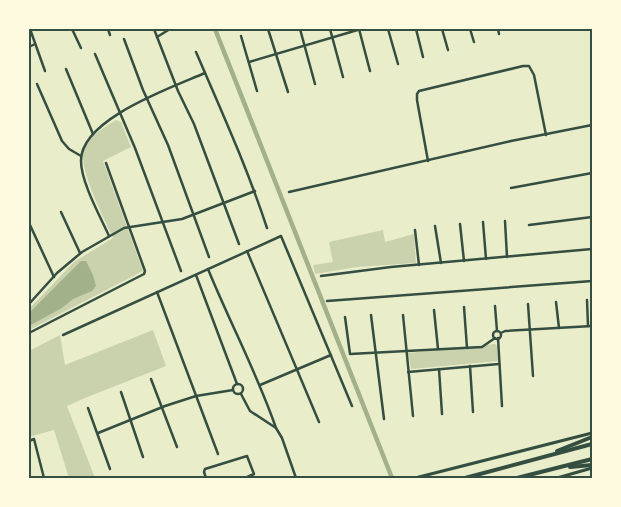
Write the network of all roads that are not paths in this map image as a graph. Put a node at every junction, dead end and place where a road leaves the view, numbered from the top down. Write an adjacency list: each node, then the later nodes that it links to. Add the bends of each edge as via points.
1 (30, 29): 22 (street)
2 (72, 29): 25 (street)
3 (108, 29): 16 (street)
4 (154, 29): 18 (street)
5 (170, 29): 18 (street)
6 (268, 29): 29 (street)
7 (300, 29): 23 (street)
8 (330, 29): 19 (street)
9 (360, 29): 19 (street); 35 (street)
10 (388, 29): 32 (street)
11 (416, 29): 30 (street)
12 (442, 29): 26 (street)
13 (470, 29): 21 (street)
14 (498, 29): 15 (street)
15 (499, 34)
16 (110, 35)
17 (241, 36): 31 (street)
18 (157, 37): 40 (street)
19 (332, 38): 23 (street); 37 (street)
20 (124, 39): 43 (street)
21 (474, 42)
22 (35, 44): 24 (street); 34 (street)
23 (305, 45): 29 (street); 39 (street)
24 (29, 47)
25 (81, 48)
26 (448, 50)
27 (196, 52): 36 (street)
28 (95, 54): 44 (street)
29 (276, 54): 31 (street); 42 (street)
30 (423, 57)
31 (249, 62): 41 (street)
32 (398, 64)
33 (66, 69): 46 (street)
34 (45, 70)
35 (370, 71)
36 (206, 73): 40 (street); 53 (street)
37 (343, 77)
38 (37, 84): 48 (street, via 62,141)
39 (315, 84)
40 (176, 86): 43 (street); 55 (street)
41 (257, 92)
42 (288, 92)
43 (147, 98): 44 (street); 57 (street)
44 (119, 113): 46 (street); 60 (street)
45 (592, 125): 47 (street)
46 (93, 134): 48 (street)
47 (546, 135): 49 (street); 49 (street, via 534,75 529,66 523,66 419,91 417,100)
48 (81, 156): 69 (street, via 84,176)
49 (428, 161): 54 (street)
50 (106, 163): 66 (street)
51 (592, 173): 52 (street)
52 (511, 188)
53 (255, 191): 55 (street); 67 (street)
54 (289, 192)
55 (224, 203): 57 (street); 70 (street)
56 (61, 212): 73 (street)
57 (194, 215): 60 (street); 74 (street)
58 (592, 216): 64 (street)
59 (505, 221): 75 (street)
60 (163, 222): 66 (street); 80 (street)
61 (483, 222): 76 (street)
62 (460, 224): 77 (street)
63 (30, 225): 84 (street)
64 (529, 225)
65 (435, 226): 78 (street)
66 (130, 228): 69 (street); 102 (street, via 144,274)
67 (267, 228)
68 (415, 230): 79 (street)
69 (109, 236): 73 (street)
70 (239, 244)
71 (592, 249): 75 (street)
72 (247, 251): 81 (street); 110 (street, via 281,236); 114 (street)
73 (80, 254): 84 (street)
74 (210, 256)
75 (507, 257): 76 (street)
76 (486, 259): 77 (street)
77 (464, 261): 78 (street)
78 (441, 264): 79 (street)
79 (419, 265): 83 (street)
80 (181, 270)
81 (208, 270): 82 (street); 119 (street)
82 (196, 274): 86 (street); 118 (street)
83 (322, 276)
84 (54, 277): 90 (street)
85 (592, 282): 88 (street)
86 (157, 291): 104 (street); 123 (street)
87 (587, 300): 98 (street)
88 (327, 301)
89 (556, 302): 99 (street)
90 (29, 304)
91 (528, 304): 101 (street)
92 (495, 306): 100 (street)
93 (464, 308): 106 (street)
94 (434, 310): 107 (street)
95 (372, 315): 109 (street)
96 (403, 315): 108 (street)
97 (344, 317): 109 (street, via 350,354)
98 (590, 326): 99 (street)
99 (559, 328): 101 (street)
100 (497, 330): 103 (street); 105 (street, via 493,333)
101 (530, 330): 103 (street); 116 (street)
102 (29, 333)
103 (501, 333): 105 (street)
104 (63, 335)
105 (496, 338): 106 (street, via 482,347); 111 (street)
106 (467, 348): 107 (street)
107 (438, 349): 108 (street)
108 (406, 351): 109 (street); 115 (street)
109 (376, 353): 132 (street)
110 (331, 355): 114 (street); 124 (street)
111 (500, 364): 112 (street); 125 (street)
112 (470, 366): 113 (street); 128 (street)
113 (439, 369): 115 (street); 129 (street)
114 (297, 370): 119 (street); 133 (street)
115 (408, 372): 130 (street)
116 (533, 376)
117 (152, 379): 126 (street)
118 (236, 384): 120 (street); 122 (street, via 243,387)
119 (260, 385): 134 (street)
120 (233, 390): 122 (street); 123 (street)
121 (121, 392): 131 (street)
122 (240, 394): 134 (street, via 250,411)
123 (196, 396): 126 (street); 140 (street)
124 (352, 406)
125 (502, 406)
126 (162, 407): 131 (street); 139 (street)
127 (88, 408): 135 (street)
128 (473, 412)
129 (442, 414)
130 (412, 416)
131 (130, 419): 135 (street); 141 (street)
132 (384, 419)
133 (319, 422)
134 (276, 428): 150 (street)
135 (98, 432): 146 (street)
136 (592, 435): 142 (highway); 151 (main road)
137 (29, 441): 147 (street, via 34,439)
138 (592, 444): 142 (highway)
139 (177, 447)
140 (218, 454)
141 (144, 457)
142 (538, 458): 152 (highway)
143 (592, 459): 145 (highway)
144 (592, 467): 145 (highway); 154 (main road)
145 (556, 468): 153 (highway)
146 (110, 469)
147 (44, 478)
148 (206, 478): 149 (street, via 205,469 247,456 254,474)
149 (245, 478)
150 (296, 478)
151 (415, 478)
152 (465, 478)
153 (517, 478)
154 (556, 478)

